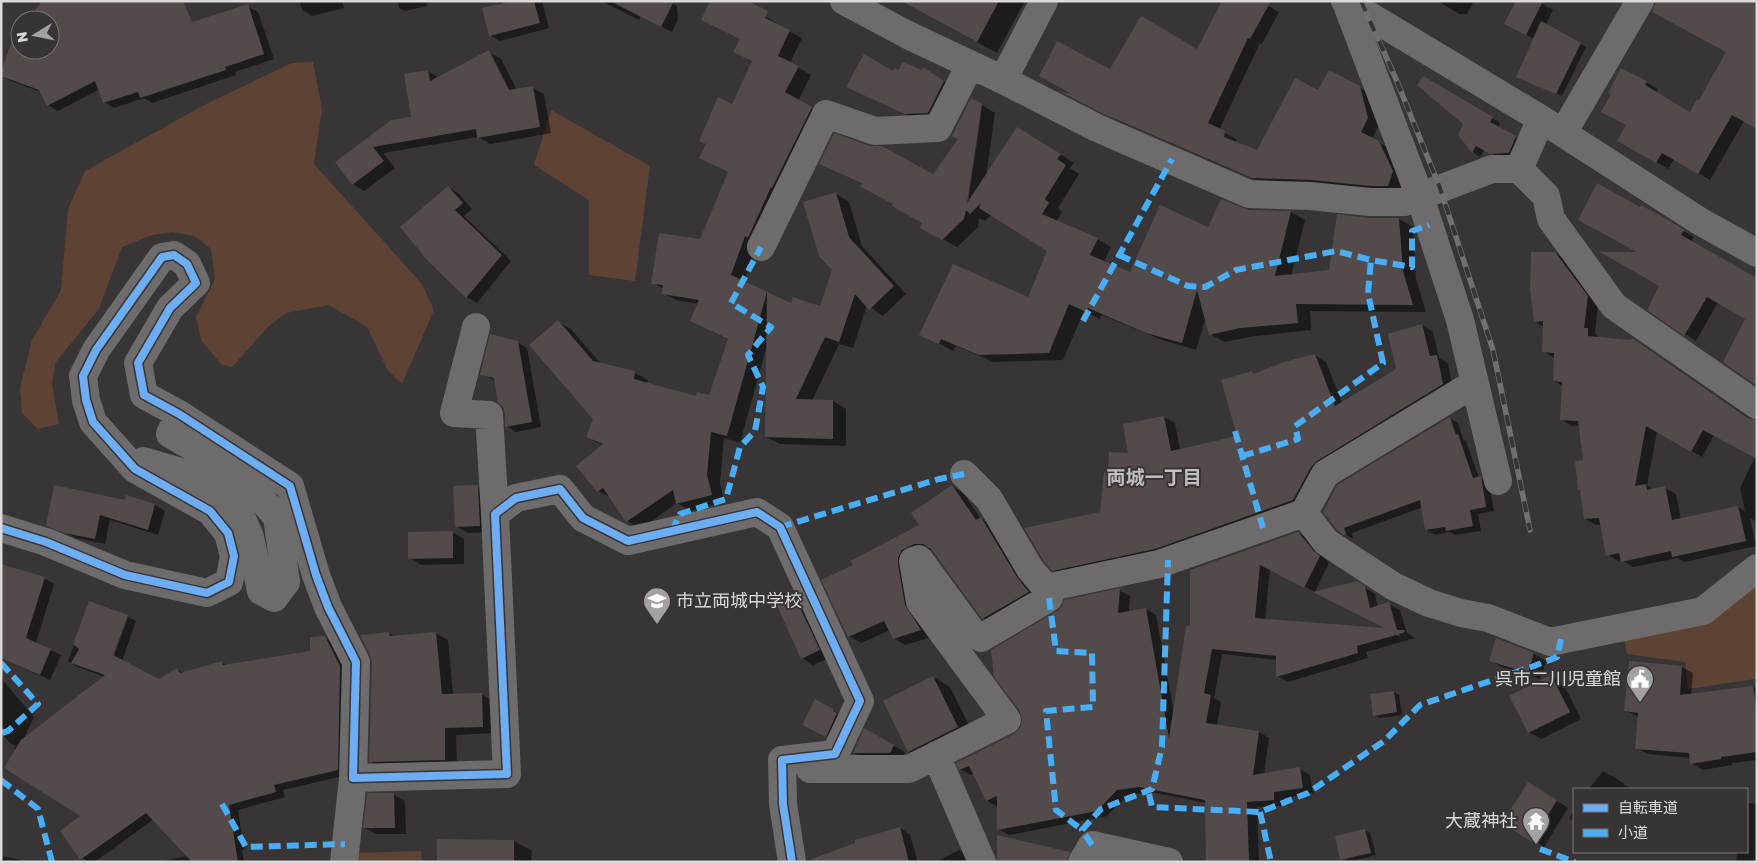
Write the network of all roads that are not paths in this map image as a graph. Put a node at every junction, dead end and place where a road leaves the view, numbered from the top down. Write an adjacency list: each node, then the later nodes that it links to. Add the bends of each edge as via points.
1 (844, 1): 5 (street)
2 (1044, 1): 6 (street)
3 (1640, 1): 7 (street)
4 (1346, 2): 7 (street); 9 (street)
5 (970, 65): 6 (street); 10 (street, via 938,128 875,131 826,114)
6 (1003, 80): 9 (street, via 1097,128 1249,194 1370,202 1405,202)
7 (1552, 126): 8 (street); 11 (street, via 1702,222)
8 (1519, 169): 9 (street, via 1492,169); 14 (street, via 1546,196 1551,219 1614,306)
9 (1420, 197): 13 (street, via 1460,320)
10 (761, 247)
11 (1757, 253)
12 (476, 327): 20 (street, via 454,414 489,415)
13 (1475, 383): 18 (street); 19 (street, via 1325,474)
14 (1757, 405)
15 (179, 414): 16 (street, via 144,394 138,363 170,308 196,283 187,264 174,255 162,257 96,350 83,376 93,422); 16 (street, via 170,434 239,472 277,517 286,582 274,598 261,591 250,537 235,502 211,481); 26 (street, via 290,486 328,607 356,662)
16 (122, 455): 21 (street, via 135,469 210,511 228,533 234,556 229,582 207,593 125,575 46,542)
17 (964, 474): 23 (street, via 989,499 1030,569)
18 (1498, 481)
19 (1304, 513): 22 (street, via 1326,542 1393,586 1429,603 1461,614 1488,618 1550,642 1703,611); 23 (street, via 1159,564)
20 (495, 514): 25 (street, via 516,498 560,489 583,518 628,540 757,512 780,526 860,700 835,754 782,760); 26 (street, via 507,774)
21 (1, 528)
22 (1757, 568)
23 (1046, 588): 24 (street, via 1048,598 981,638 973,633 919,559 913,561 920,602 1007,720)
24 (936, 755): 25 (street, via 908,769); 29 (street)
25 (783, 770): 28 (street, via 783,804)
26 (353, 778): 27 (street)
27 (344, 862)
28 (792, 862)
29 (982, 862)
30 (1082, 862): 31 (street, via 1092,845)
31 (1169, 862)

